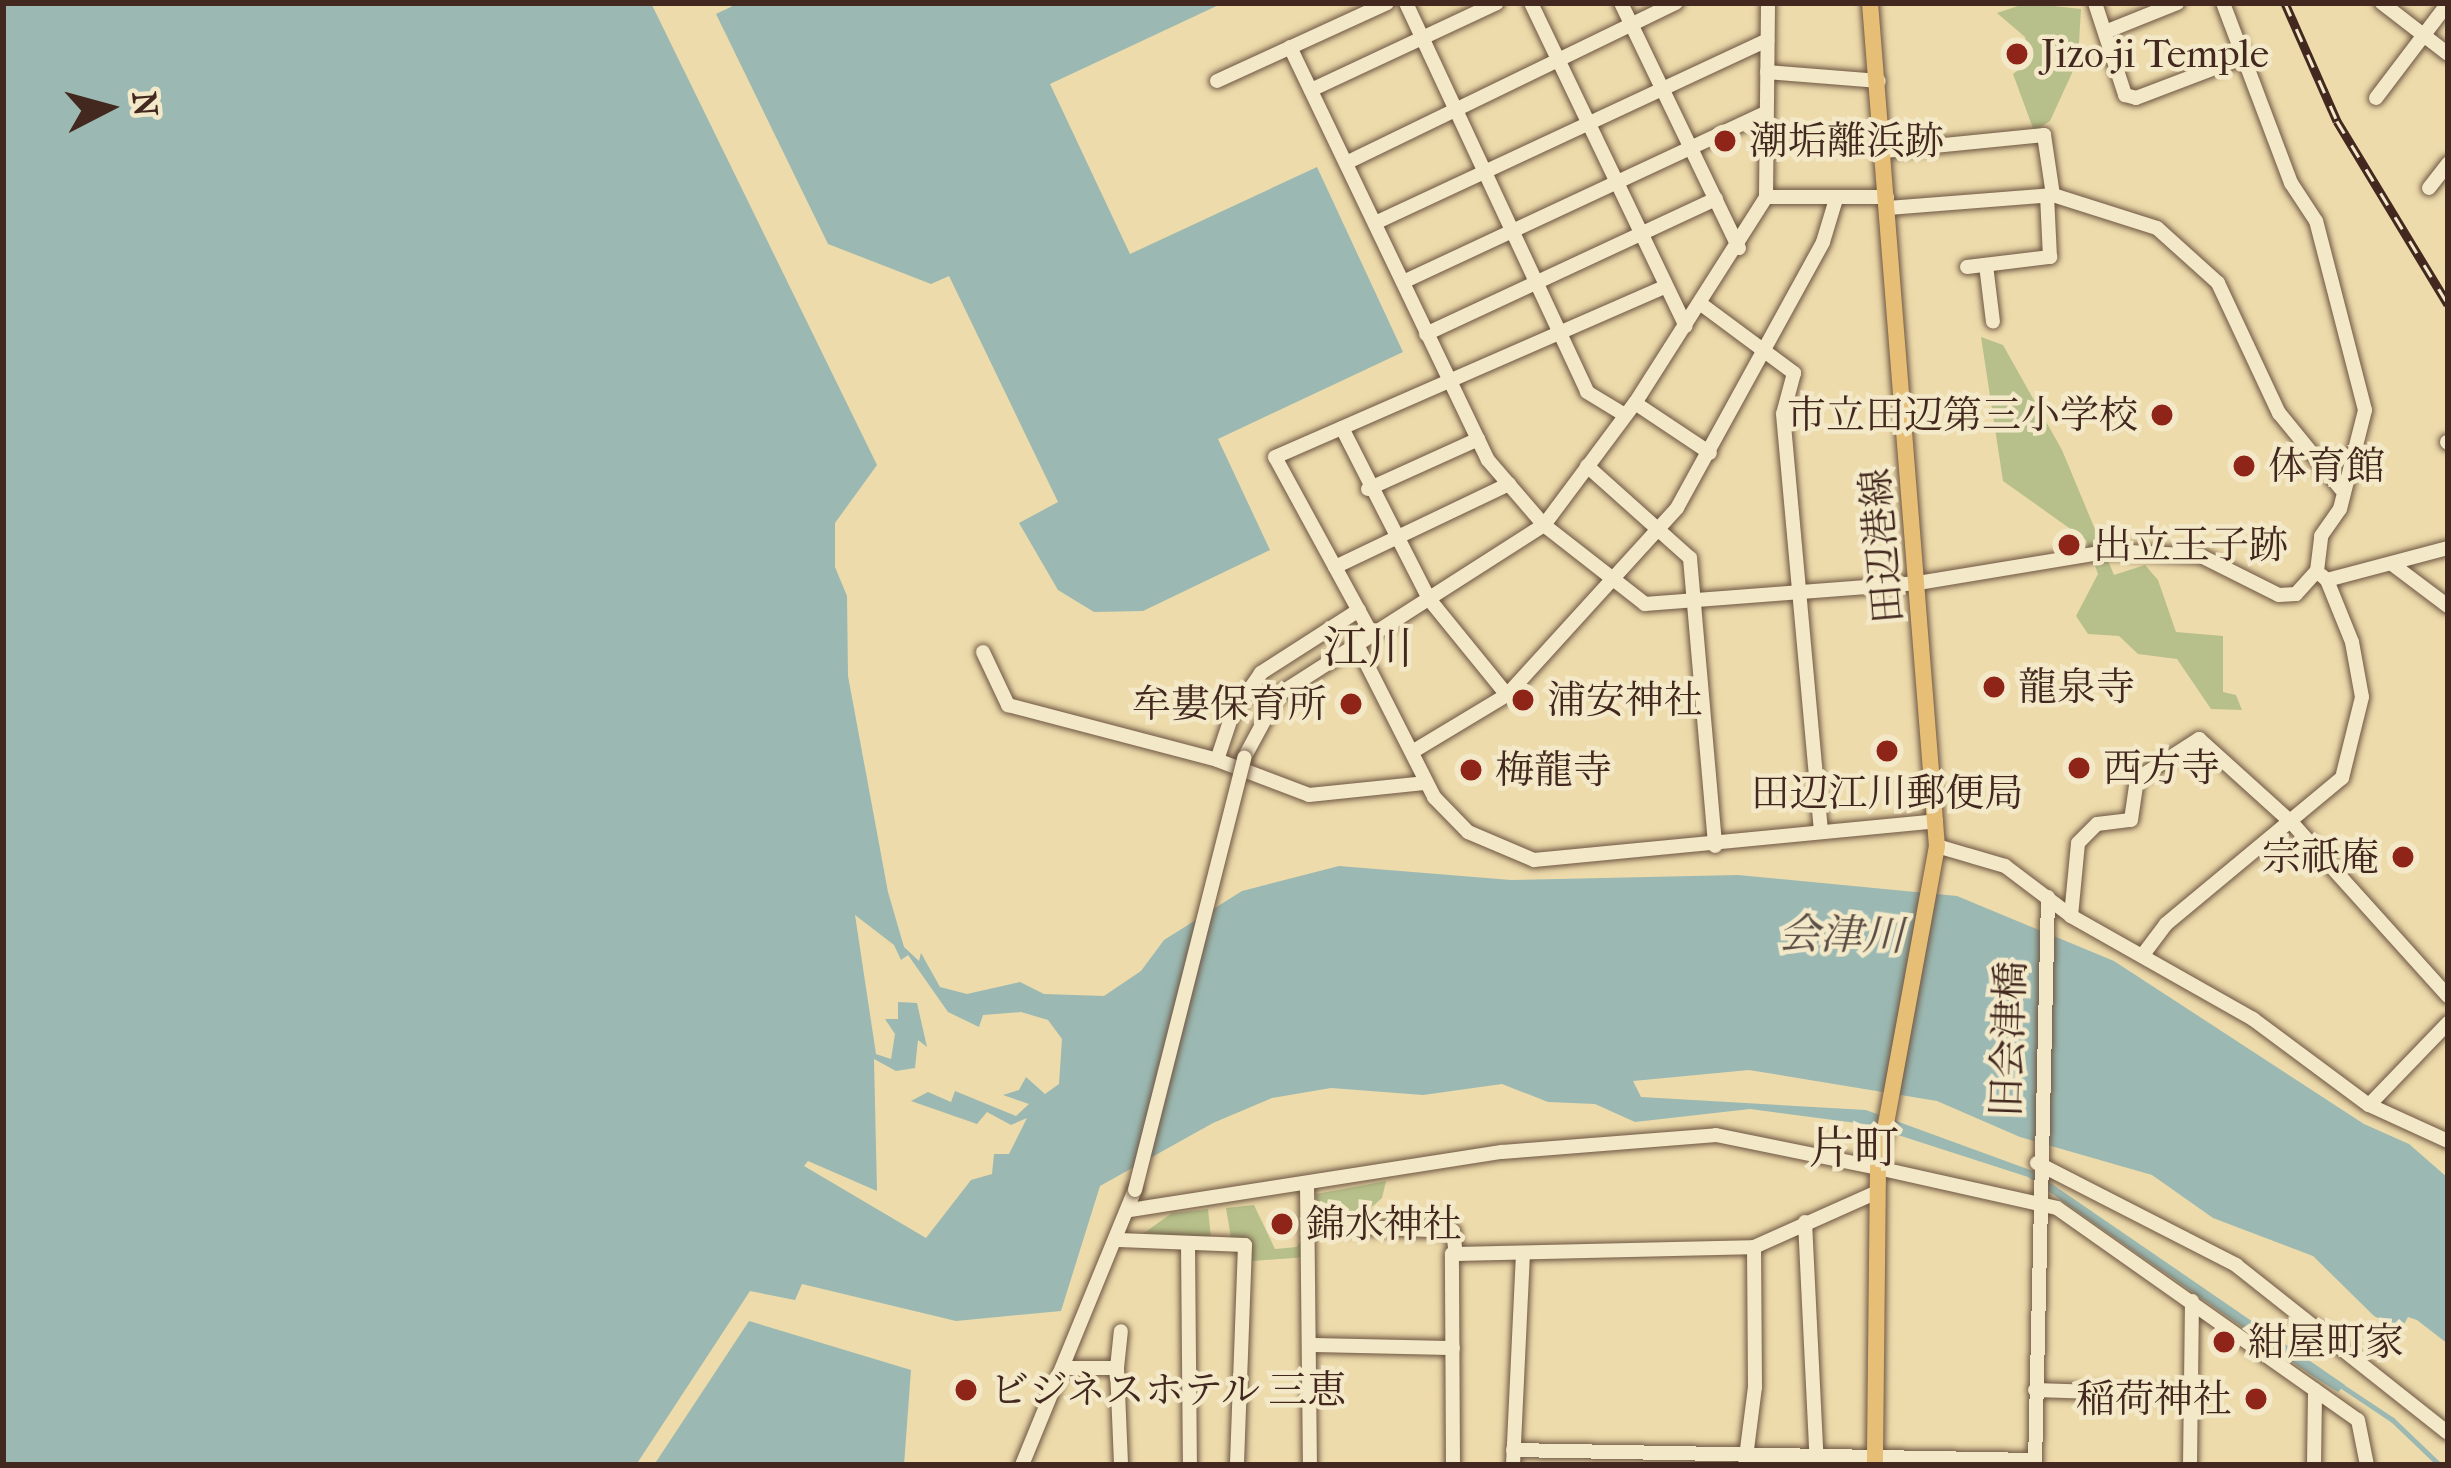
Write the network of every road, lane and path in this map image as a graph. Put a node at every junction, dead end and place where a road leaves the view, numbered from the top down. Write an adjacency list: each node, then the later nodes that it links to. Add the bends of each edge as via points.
1 (1387, 3): 19 (street)
2 (1406, 3): 17 (street)
3 (1497, 3): 17 (street)
4 (1531, 3): 22 (street)
5 (1621, 3): 14 (street)
6 (1676, 3): 14 (street)
7 (1768, 3): 18 (street)
8 (1870, 3): 25 (main road, 田辺港線)
9 (2095, 3): 15 (street)
10 (2177, 3): 15 (street)
11 (2223, 3): 21 (street)
12 (2382, 3): 16 (street)
13 (2448, 3): 16 (street)
14 (1631, 25): 22 (street); 26 (street)
15 (2105, 32): 21 (street, via 2125,95 2137,98)
16 (2424, 35): 20 (street); 28 (street)
17 (1423, 38): 27 (street); 29 (street)
18 (1767, 40): 23 (street); 26 (street)
19 (1290, 47): 24 (street); 27 (street)
20 (2448, 54)
21 (2244, 57): 67 (street, via 2290,183 2315,221 2366,410)
22 (1558, 61): 29 (street); 31 (street)
23 (1767, 72): 25 (street); 30 (street)
24 (1217, 81)
25 (1879, 81): 33 (main road, 田辺港線)
26 (1663, 87): 31 (street); 32 (street)
27 (1311, 90): 34 (street)
28 (2376, 98)
29 (1457, 111): 34 (street); 36 (street)
30 (1766, 112): 32 (street); 40 (street)
31 (1587, 121): 36 (street); 37 (street)
32 (1691, 145): 37 (street); 41 (street)
33 (1884, 152): 39 (street, via 2044,135); 43 (main road, 田辺港線)
34 (1346, 163): 44 (street)
35 (2448, 164): 38 (street)
36 (1486, 171): 44 (street); 45 (street)
37 (1617, 182): 45 (street); 46 (street)
38 (2429, 188)
39 (2050, 195): 43 (street); 48 (street, via 2050,257); 67 (street, via 2122,211 2199,260 2234,309 2279,412)
40 (1766, 197): 42 (street); 47 (street)
41 (1716, 199): 46 (street); 47 (street)
42 (1836, 199): 43 (street); 58 (street)
43 (1887, 202): 76 (main road, 田辺港線)
44 (1375, 224): 50 (street)
45 (1513, 231): 50 (street); 51 (street)
46 (1642, 236): 51 (street); 52 (street)
47 (1739, 248): 53 (street)
48 (1986, 265): 49 (street); 54 (street)
49 (1967, 266)
50 (1403, 282): 56 (street)
51 (1537, 282): 56 (street); 57 (street)
52 (1664, 287): 55 (street); 57 (street)
53 (1701, 304): 55 (street); 58 (street)
54 (1993, 322)
55 (1685, 326): 60 (street)
56 (1426, 334): 59 (street)
57 (1560, 335): 59 (street); 60 (street, via 1587,392)
58 (1763, 351): 63 (street); 77 (street, via 1794,373 1783,415)
59 (1449, 381): 61 (street); 62 (street)
60 (1630, 409): 63 (street); 64 (street)
61 (1342, 428): 66 (street); 73 (street, via 1275,457)
62 (1478, 439): 65 (street); 66 (street)
63 (1710, 453): 69 (street)
64 (1587, 466): 68 (street); 69 (street)
65 (1509, 484): 68 (street); 70 (street)
66 (1368, 489): 70 (street)
67 (2341, 489): 74 (street)
68 (1544, 525): 75 (street); 78 (street)
69 (1658, 529): 75 (street); 79 (street, via 1690,558)
70 (1396, 538): 73 (street); 78 (street)
71 (2448, 548): 72 (street)
72 (2392, 564): 74 (street); 80 (street)
73 (1335, 566): 81 (street)
74 (2322, 576): 76 (street, via 2296,594 2278,595 2201,556 2112,551); 90 (street, via 2352,642 2362,698 2342,778)
75 (1614, 581): 79 (street, via 1645,604); 85 (street)
76 (1918, 583): 77 (street); 89 (main road, 田辺港線)
77 (1798, 594): 79 (street); 91 (street)
78 (1429, 599): 82 (street); 85 (street)
79 (1695, 603): 92 (street)
80 (2448, 606)
81 (1359, 610): 82 (street); 87 (street, via 1261,673 1232,715)
82 (1371, 633): 83 (street)
83 (1357, 643): 86 (street); 106 (street, bridge, via 1278,695 1244,758)
84 (983, 652): 87 (street, via 1008,705)
85 (1507, 695): 86 (street)
86 (1412, 752): 88 (street)
87 (1217, 760): 88 (street, via 1309,794)
88 (1426, 783): 92 (street, via 1468,832 1534,860)
89 (1936, 821): 91 (street); 93 (main road, 田辺港線)
90 (2292, 823): 95 (street, via 2218,750 2199,739 2178,747 2137,779 2131,820 2097,824 2078,843); 96 (street, via 2166,924); 97 (street)
91 (1821, 829): 92 (street)
92 (1715, 846)
93 (1937, 846): 94 (street, via 2005,866); 101 (main road, 田辺港線)
94 (2048, 897): 95 (street); 102 (street, 旧会津橋)
95 (2072, 916): 96 (street)
96 (2144, 952): 99 (street)
97 (2448, 995)
98 (2448, 1023): 99 (street)
99 (2369, 1105): 100 (street)
100 (2448, 1141)
101 (1880, 1160): 103 (street, via 1717,1135 1502,1152); 104 (main road); 105 (street)
102 (2037, 1163): 105 (street, 旧会津橋); 123 (street, via 2236,1264)
103 (1307, 1185): 106 (street); 108 (street)
104 (1877, 1192): 107 (street); 127 (main road)
105 (2036, 1202): 114 (street, via 2057,1208); 120 (street, 旧会津橋)
106 (1130, 1210): 109 (street)
107 (1805, 1222): 111 (street); 126 (street)
108 (1312, 1225): 113 (street, via 1453,1231); 116 (street)
109 (1119, 1240): 110 (street); 118 (street)
110 (1188, 1244): 131 (street); 132 (street, via 1245,1245)
111 (1754, 1246): 112 (street); 125 (street, via 1755,1387)
112 (1523, 1253): 113 (street); 124 (street)
113 (1456, 1254): 117 (street)
114 (2192, 1301): 121 (street); 122 (street)
115 (1121, 1330): 119 (street)
116 (1310, 1345): 117 (street); 133 (street)
117 (1453, 1348): 134 (street)
118 (1066, 1368): 119 (street); 129 (street)
119 (1117, 1368): 130 (street)
120 (2035, 1390): 122 (street); 128 (street, 旧会津橋)
121 (2315, 1390): 136 (street); 137 (street, via 2365,1430)
122 (2189, 1395): 135 (street)
123 (2448, 1433)
124 (1513, 1458): 125 (street)
125 (1745, 1459): 126 (street)
126 (1817, 1460): 127 (street)
127 (1875, 1460): 128 (street)
128 (2035, 1462)
129 (1022, 1465)
130 (1120, 1465)
131 (1190, 1465)
132 (1237, 1465)
133 (1310, 1465)
134 (1453, 1465)
135 (2190, 1465)
136 (2314, 1465)
137 (2367, 1465)

